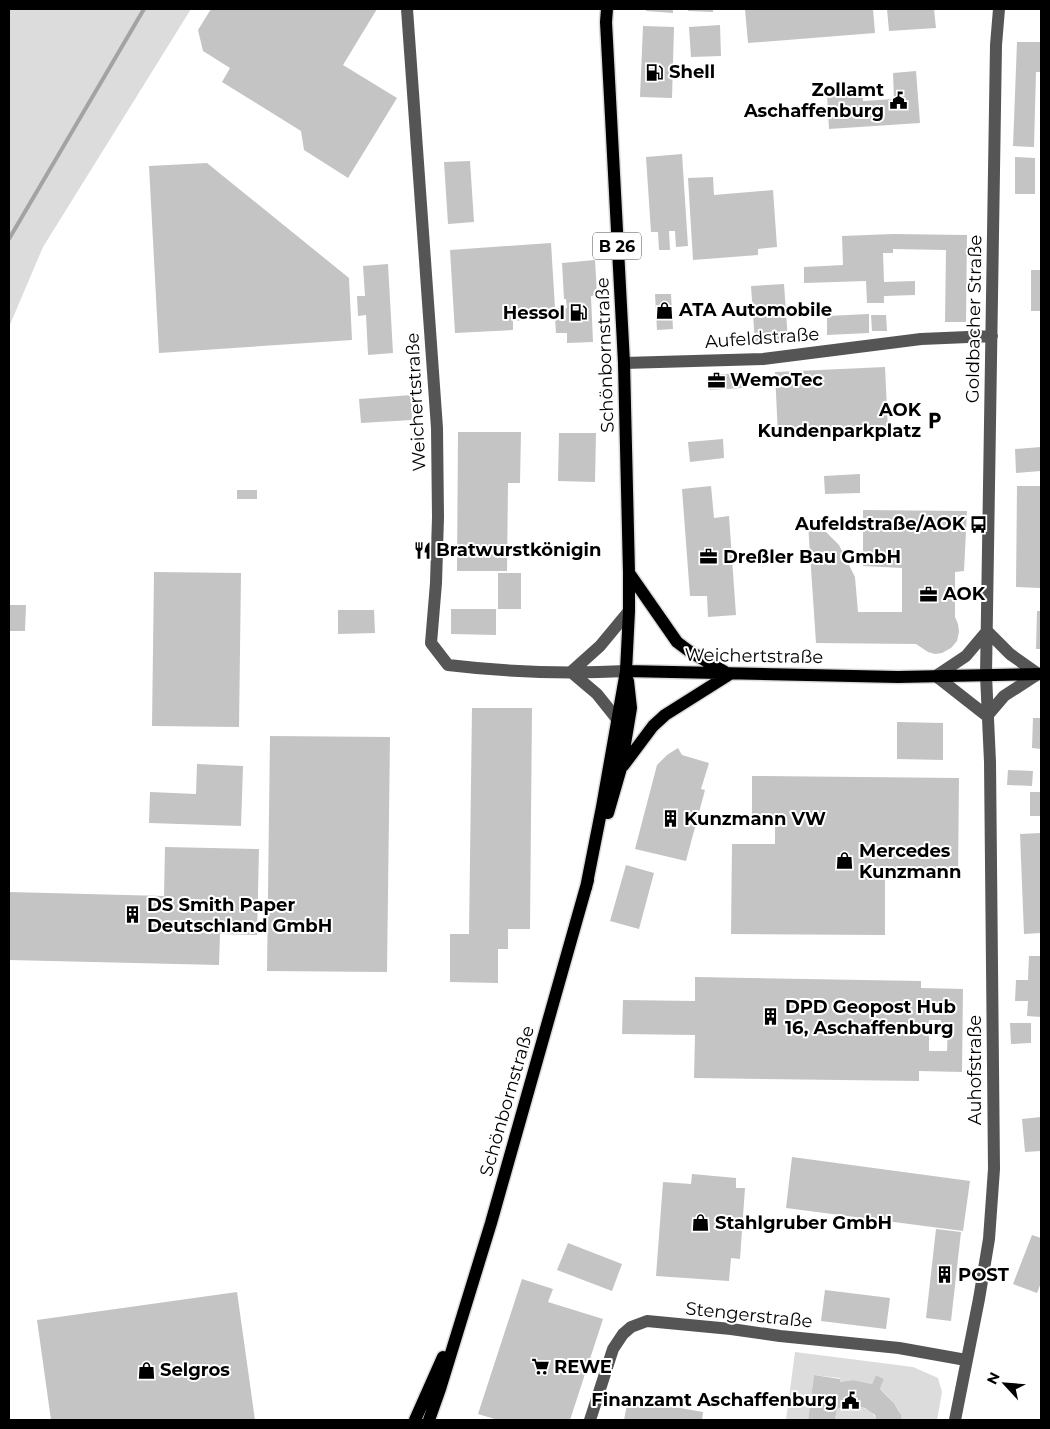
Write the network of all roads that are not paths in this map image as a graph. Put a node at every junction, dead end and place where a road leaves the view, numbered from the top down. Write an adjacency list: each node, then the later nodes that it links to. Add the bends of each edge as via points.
1 (407, 9): 10 (street, Weichertstraße, via 437,428 437,575 431,643 448,665)
2 (607, 9): 5 (main road, Schönbornstraße / B 26)
3 (999, 9): 4 (street, Goldbacher Straße)
4 (992, 336): 5 (street, Aufeldstraße, via 921,339 763,359); 8 (street, Goldbacher Straße)
5 (624, 363): 6 (main road, Schönbornstraße / B 26)
6 (629, 573): 7 (main road, Schönbornstraße / B 26); 11 (main road, via 677,642)
7 (629, 611): 9 (main road, Schönbornstraße / B 26); 10 (street, via 600,646)
8 (987, 630): 12 (street, via 1010,654); 13 (street, Goldbacher Straße); 14 (street, via 966,656)
9 (626, 671): 10 (street, Weichertstraße); 11 (main road, Weichertstraße); 16 (main road, Schönbornstraße); 17 (main road, Schönbornstraße, via 631,703)
10 (571, 672): 16 (street, via 597,694)
11 (730, 674): 14 (main road, Weichertstraße); 17 (main road, via 665,715)
12 (1040, 674): 13 (main road); 15 (street, via 1004,696)
13 (986, 675): 14 (main road, Weichertstraße); 15 (street, Auhofstraße)
14 (936, 676): 15 (street)
15 (987, 716): 20 (street, Auhofstraße, via 994,1169 989,1239)
16 (617, 719): 18 (main road, Schönbornstraße)
17 (621, 768): 18 (main road, Schönbornstraße)
18 (586, 888): 19 (main road, Schönbornstraße)
19 (460, 1324): 21 (main road, Schönbornstraße); 22 (main road, Schönbornstraße)
20 (966, 1360): 23 (street, Stengerstraße, via 899,1348 647,1321 627,1330 613,1349); 24 (street, Auhofstraße)
21 (414, 1420)
22 (429, 1420)
23 (590, 1420)
24 (955, 1420)

